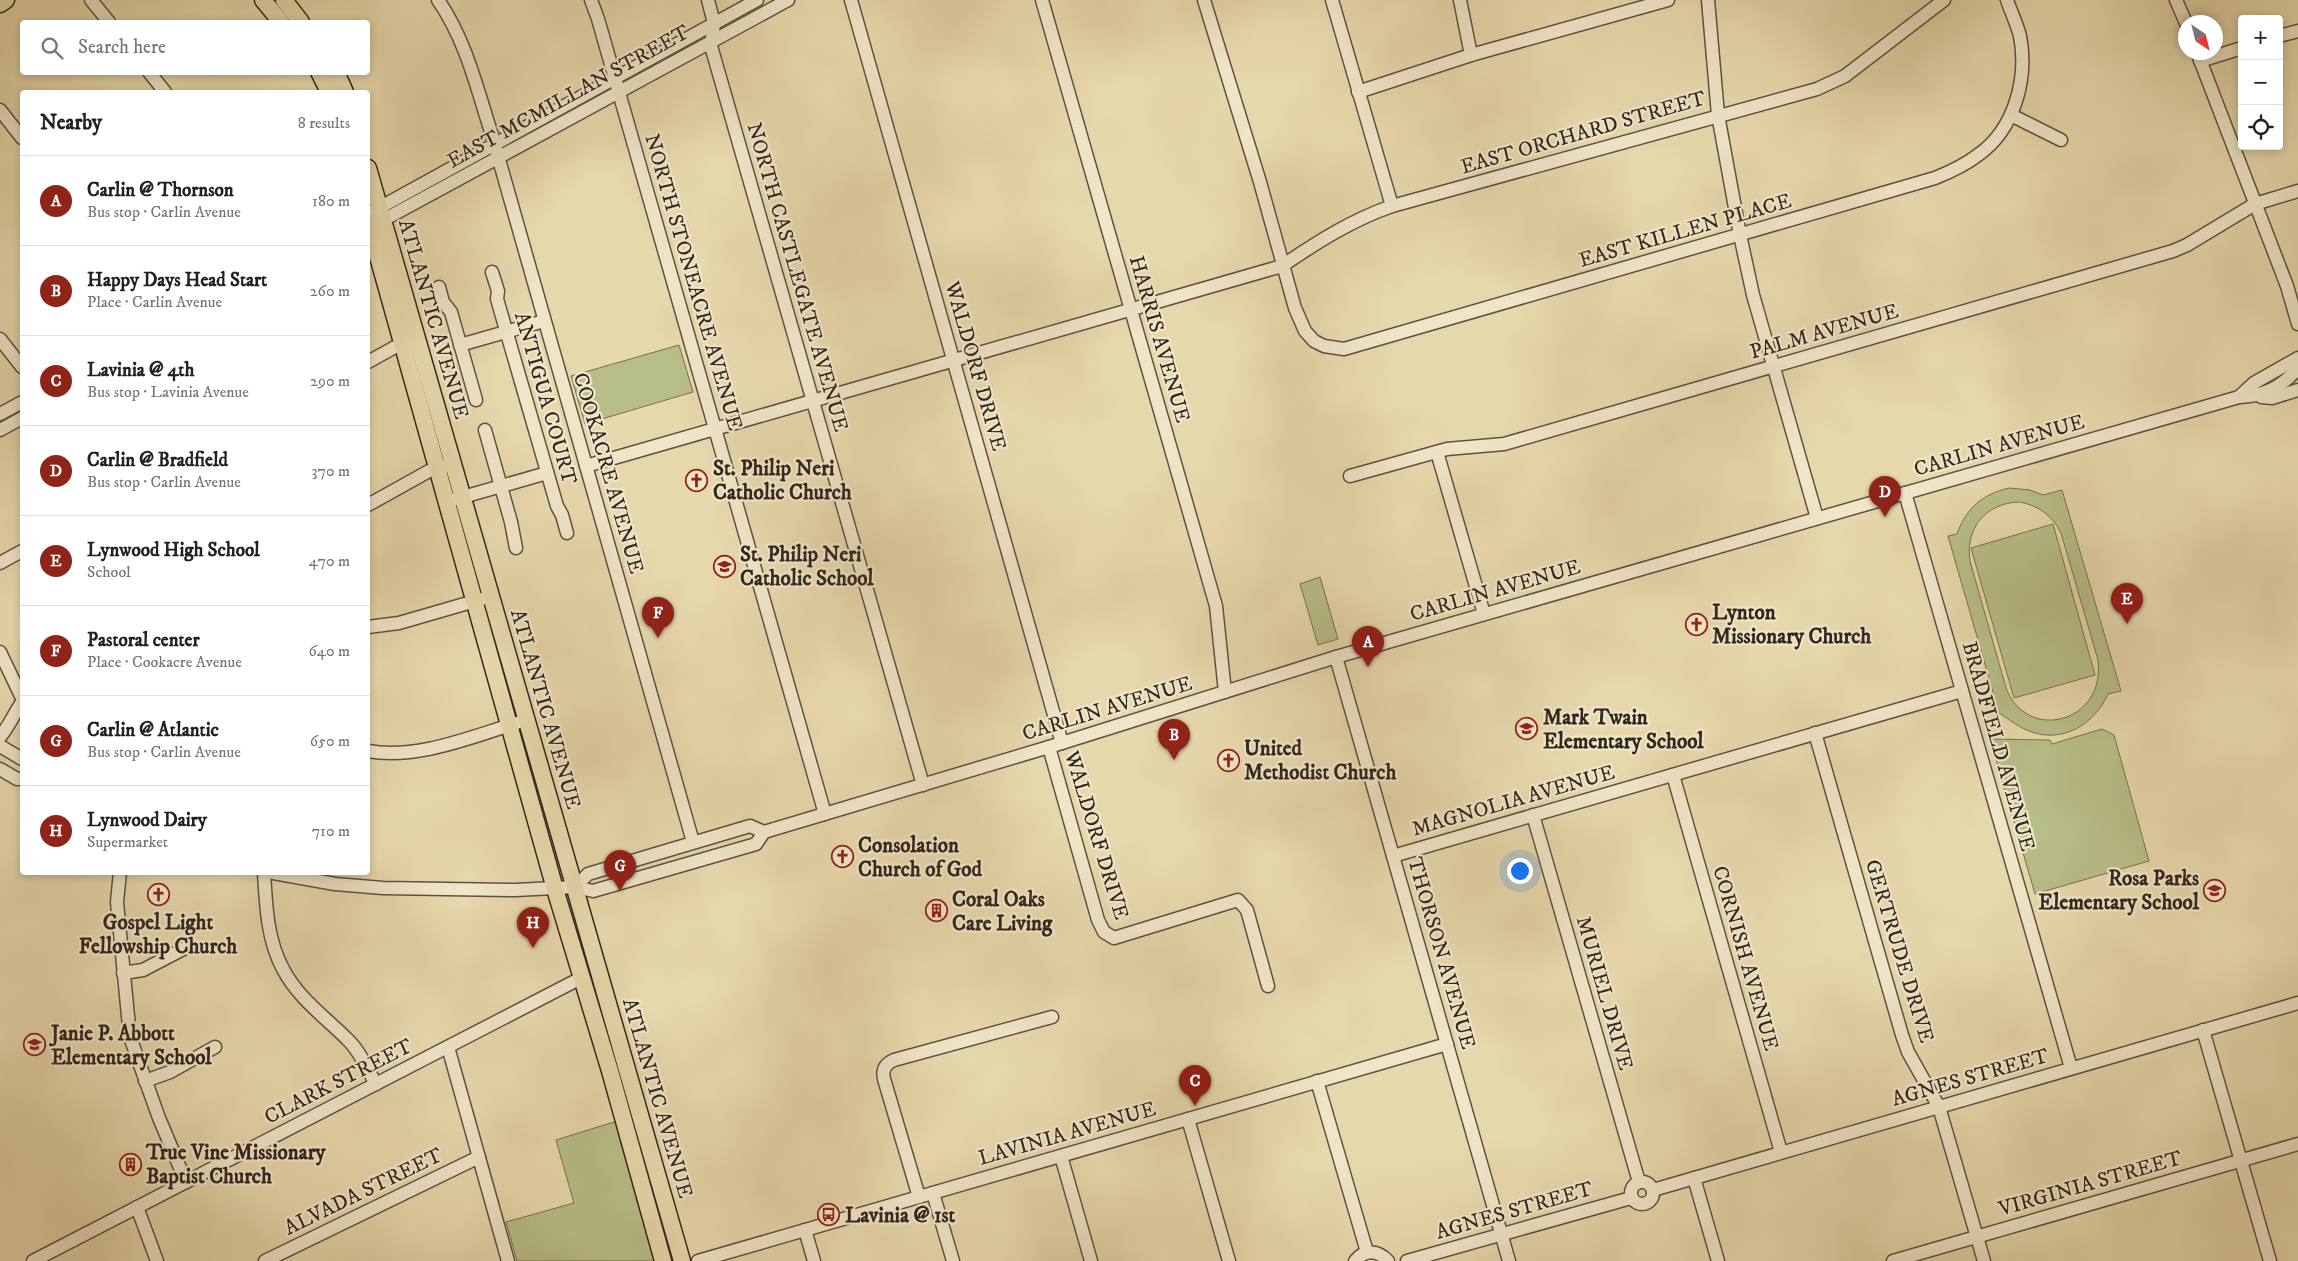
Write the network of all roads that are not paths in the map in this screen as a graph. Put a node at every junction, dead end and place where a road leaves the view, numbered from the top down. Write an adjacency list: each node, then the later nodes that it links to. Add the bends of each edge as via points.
1 (6, 0): 20 (main road)
2 (91, 0): 22 (street)
3 (263, 0): 23 (main road)
4 (284, 0): 24 (main road)
5 (439, 0): 47 (street, COOKACRE AVENUE, via 461,40)
6 (591, 0): 36 (street, NORTH STONEACRE AVENUE)
7 (708, 0): 25 (street)
8 (757, 0): 25 (street, EAST MCMILLAN STREET)
9 (788, 0): 28 (street, EAST MCMILLAN STREET)
10 (851, 0): 66 (street, WALDORF DRIVE)
11 (1042, 0): 58 (street, HARRIS AVENUE)
12 (1204, 0): 55 (street, EAST KILLEN PLACE, via 1260,182)
13 (1332, 0): 41 (street)
14 (1460, 0): 31 (street)
15 (1668, 0): 31 (street)
16 (1708, 0): 43 (street)
17 (1944, 0): 43 (street, EAST ORCHARD STREET, via 1835,82)
18 (2007, 0): 44 (street, EAST KILLEN PLACE, via 2019,33 2023,64 2022,84)
19 (2176, 0): 21 (street)
20 (0, 4)
21 (2183, 15)
22 (107, 20)
23 (279, 20)
24 (299, 20)
25 (714, 23): 28 (street, NORTH CASTLEGATE AVENUE); 36 (street, EAST MCMILLAN STREET)
26 (2298, 31): 27 (street)
27 (2283, 35)
28 (712, 40): 40 (street, EAST MCMILLAN STREET); 75 (street, NORTH CASTLEGATE AVENUE, via 710,46)
29 (2238, 49): 30 (street)
30 (2223, 52)
31 (1471, 55): 41 (street)
32 (2200, 60): 51 (street)
33 (151, 75): 37 (street)
34 (320, 75): 38 (main road)
35 (337, 75): 39 (main road)
36 (615, 78): 40 (street, NORTH STONEACRE AVENUE); 47 (street, EAST MCMILLAN STREET)
37 (163, 90)
38 (328, 90)
39 (344, 90)
40 (618, 91): 48 (street, EAST MCMILLAN STREET); 79 (street, NORTH STONEACRE AVENUE)
41 (1358, 92): 52 (street)
42 (0, 110): 45 (street)
43 (1718, 115): 52 (street, EAST ORCHARD STREET); 54 (street)
44 (2011, 115): 46 (street); 54 (street, EAST KILLEN PLACE, via 1980,154 1951,171)
45 (20, 135)
46 (2061, 140)
47 (494, 144): 48 (street, COOKACRE AVENUE); 53 (street, EAST MCMILLAN STREET)
48 (497, 157): 53 (street, EAST MCMILLAN STREET); 59 (street, COOKACRE AVENUE)
49 (2298, 191): 51 (street, PALM AVENUE)
50 (370, 194): 53 (main road, ATLANTIC AVENUE)
51 (2256, 204): 60 (street); 69 (street, PALM AVENUE, via 2173,251)
52 (1392, 206): 55 (street, EAST ORCHARD STREET, via 1344,227)
53 (372, 220): 63 (main road, ATLANTIC AVENUE)
54 (1740, 235): 55 (street, EAST KILLEN PLACE, via 1344,349 1324,346 1305,332); 69 (street)
55 (1282, 266): 58 (street, EAST ORCHARD STREET)
56 (492, 272): 61 (street, ANTIGUA COURT)
57 (439, 287): 64 (street)
58 (1130, 309): 66 (street, EAST ORCHARD STREET); 105 (street, HARRIS AVENUE, via 1216,606)
59 (544, 321): 61 (street); 84 (street, COOKACRE AVENUE)
60 (2298, 324)
61 (506, 332): 64 (street); 86 (street, ANTIGUA COURT)
62 (0, 339): 68 (street)
63 (410, 343): 67 (street); 83 (main road, ATLANTIC AVENUE); 85 (main road, ATLANTIC AVENUE)
64 (460, 344): 74 (street)
65 (2298, 358): 73 (street, CARLIN AVENUE, via 2254,383)
66 (953, 360): 75 (street, EAST ORCHARD STREET); 113 (street, WALDORF DRIVE)
67 (370, 361)
68 (20, 364)
69 (1773, 366): 82 (street, PALM AVENUE, via 1504,444); 93 (street)
70 (2298, 368): 72 (street, CARLIN AVENUE, via 2278,386)
71 (2298, 390): 72 (street, via 2272,398)
72 (2256, 396): 73 (street, CARLIN AVENUE)
73 (2239, 397): 89 (street, CARLIN AVENUE)
74 (476, 400)
75 (812, 400): 79 (street, EAST ORCHARD STREET); 121 (street, NORTH CASTLEGATE AVENUE)
76 (20, 403): 77 (street)
77 (0, 414)
78 (20, 419): 80 (street)
79 (715, 429): 84 (street, EAST ORCHARD STREET); 122 (street, NORTH STONEACRE AVENUE)
80 (0, 430)
81 (485, 430): 88 (street)
82 (1437, 452): 87 (street, PALM AVENUE); 100 (street)
83 (453, 464): 85 (street); 90 (main road, ATLANTIC AVENUE)
84 (586, 466): 125 (street, COOKACRE AVENUE)
85 (437, 468): 91 (main road, ATLANTIC AVENUE); 92 (street)
86 (547, 473): 88 (street); 94 (street, ANTIGUA COURT)
87 (1350, 476)
88 (501, 486): 90 (street); 95 (street)
89 (1905, 493): 93 (street, CARLIN AVENUE); 104 (street, BRADFIELD AVENUE)
90 (463, 497): 91 (street); 98 (main road, ATLANTIC AVENUE)
91 (446, 502): 99 (main road, ATLANTIC AVENUE)
92 (370, 503)
93 (1816, 518): 100 (street, CARLIN AVENUE)
94 (567, 533)
95 (516, 548)
96 (20, 552): 97 (street)
97 (0, 564)
98 (491, 596): 99 (street); 108 (main road, ATLANTIC AVENUE)
99 (474, 601): 101 (street, via 399,623); 110 (main road, ATLANTIC AVENUE)
100 (1484, 614): 103 (street, CARLIN AVENUE)
101 (370, 627)
102 (0, 652): 106 (street)
103 (1336, 657): 105 (street, CARLIN AVENUE); 126 (street, THORSON AVENUE)
104 (1962, 691): 111 (street, MAGNOLIA AVENUE); 142 (street, BRADFIELD AVENUE)
105 (1225, 692): 113 (street, CARLIN AVENUE)
106 (20, 694)
107 (19, 707): 109 (street); 112 (street)
108 (526, 720): 110 (street); 130 (main road, ATLANTIC AVENUE)
109 (0, 724)
110 (509, 726): 116 (street, via 414,751); 131 (main road, ATLANTIC AVENUE)
111 (1815, 733): 119 (street, MAGNOLIA AVENUE); 146 (street, GERTRUDE DRIVE, via 1902,1035 1911,1058)
112 (0, 737)
113 (1062, 743): 115 (street, CARLIN AVENUE)
114 (0, 746): 117 (street)
115 (1049, 747): 121 (street, CARLIN AVENUE); 135 (street, WALDORF DRIVE, via 1098,920 1107,935 1114,938 1234,900 1242,902)
116 (370, 751)
117 (20, 758)
118 (0, 769): 120 (street)
119 (1673, 774): 123 (street, MAGNOLIA AVENUE); 149 (street, CORNISH AVENUE)
120 (20, 779)
121 (923, 785): 122 (street, CARLIN AVENUE)
122 (825, 814): 124 (street, CARLIN AVENUE)
123 (1533, 815): 126 (street, MAGNOLIA AVENUE); 155 (street, MURIEL DRIVE)
124 (764, 832): 125 (street, CARLIN AVENUE, via 750,826); 130 (street, CARLIN AVENUE, via 756,844 592,891)
125 (693, 842): 130 (street, CARLIN AVENUE, via 588,874)
126 (1393, 856): 139 (street, THORSON AVENUE)
127 (120, 875): 133 (street, via 117,902)
128 (266, 875): 145 (street, via 270,935 282,968 303,997 353,1046)
129 (283, 875): 131 (street, CARLIN AVENUE, via 334,884 417,890)
130 (575, 887): 131 (street, CARLIN AVENUE); 170 (main road, ATLANTIC AVENUE)
131 (555, 889): 134 (main road, ATLANTIC AVENUE)
132 (187, 947): 133 (street, via 142,970)
133 (123, 973): 143 (street, via 130,1037)
134 (581, 978): 141 (street, CLARK STREET); 169 (main road, ATLANTIC AVENUE)
135 (1268, 986)
136 (2298, 1003): 138 (street, AGNES STREET)
137 (1052, 1017): 158 (street, via 894,1060 884,1067 884,1079)
138 (2203, 1030): 142 (street, AGNES STREET); 152 (street)
139 (1447, 1044): 144 (street, LAVINIA AVENUE); 162 (street, THORSON AVENUE)
140 (216, 1047): 143 (street, via 170,1072)
141 (448, 1047): 145 (street, CLARK STREET); 151 (street)
142 (2071, 1068): 146 (street, AGNES STREET)
143 (145, 1081): 154 (street)
144 (1317, 1081): 147 (street, LAVINIA AVENUE); 164 (street)
145 (376, 1084): 154 (street, CLARK STREET)
146 (1940, 1106): 149 (street, AGNES STREET); 163 (street, GERTRUDE DRIVE)
147 (1188, 1119): 150 (street, LAVINIA AVENUE); 175 (street)
148 (2298, 1144): 152 (street, VIRGINIA STREET)
149 (1781, 1152): 153 (street, AGNES STREET)
150 (1061, 1156): 157 (street, LAVINIA AVENUE); 174 (street)
151 (479, 1157): 167 (street, ALVADA STREET); 168 (street)
152 (2241, 1160): 163 (street, VIRGINIA STREET); 183 (street)
153 (1694, 1178): 156 (street, AGNES STREET); 180 (street)
154 (186, 1182): 160 (street, CLARK STREET)
155 (1639, 1182): 156 (street, via 1646,1183); 159 (street, via 1632,1188)
156 (1653, 1190): 159 (street, via 1652,1199 1646,1204 1638,1204)
157 (933, 1193): 158 (street, LAVINIA AVENUE); 173 (street)
158 (919, 1197): 161 (street, LAVINIA AVENUE)
159 (1631, 1198): 162 (street, AGNES STREET)
160 (137, 1208): 165 (street, CLARK STREET); 166 (street)
161 (805, 1230): 171 (street, LAVINIA AVENUE); 172 (street)
162 (1501, 1234): 178 (street, AGNES STREET); 179 (street, THORSON AVENUE)
163 (1977, 1237): 181 (street, VIRGINIA STREET); 182 (street, GERTRUDE DRIVE)
164 (1367, 1252): 176 (street); 177 (street, via 1378,1253)
165 (33, 1261)
166 (157, 1261)
167 (265, 1261)
168 (508, 1261)
169 (663, 1261)
170 (682, 1261)
171 (698, 1261)
172 (814, 1261)
173 (952, 1261)
174 (1091, 1261)
175 (1229, 1261)
176 (1356, 1261)
177 (1388, 1261)
178 (1407, 1261)
179 (1509, 1261)
180 (1718, 1261)
181 (1893, 1261)
182 (1984, 1261)
183 (2270, 1261)

